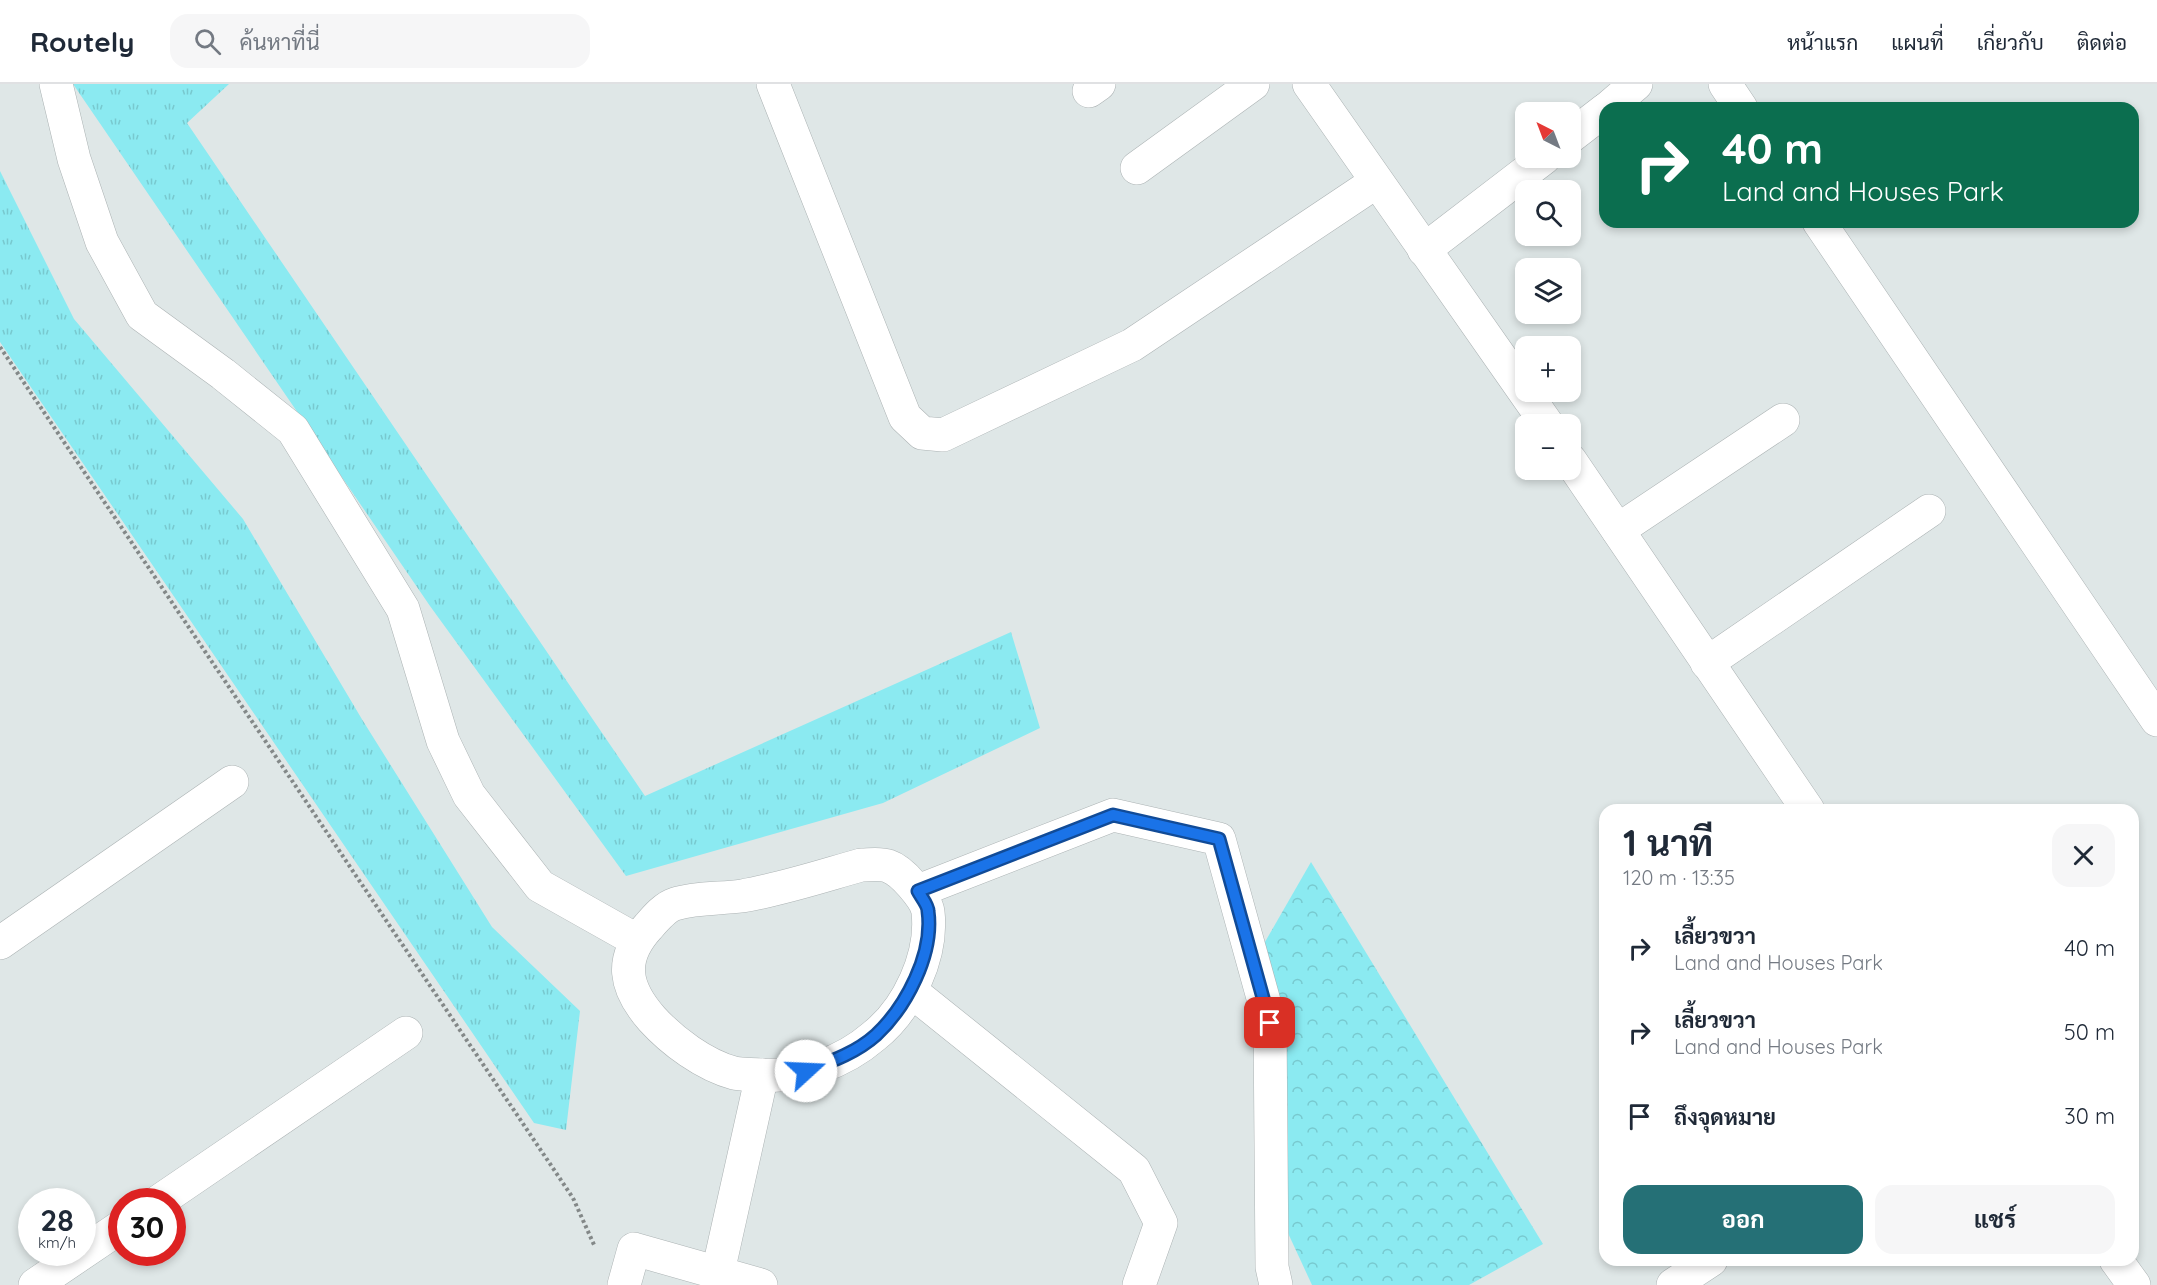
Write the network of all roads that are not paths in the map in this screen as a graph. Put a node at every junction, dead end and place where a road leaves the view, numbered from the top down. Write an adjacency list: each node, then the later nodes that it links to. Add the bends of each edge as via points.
1 (56, 84): 26 (street, via 74,159 102,242 142,315 293,430 403,609 443,741 469,795 540,886)
2 (773, 84): 13 (street, via 905,417 922,433 943,435 1132,345)
3 (1253, 84): 11 (street)
4 (1309, 84): 13 (street)
5 (1636, 84): 7 (street)
6 (1725, 84): 8 (street)
7 (1614, 102)
8 (1737, 102)
9 (1599, 114): 10 (street)
10 (1581, 128)
11 (1137, 168)
12 (1531, 168): 15 (street)
13 (1377, 182): 15 (street)
14 (1823, 228): 22 (street)
15 (1424, 250): 16 (street)
16 (1539, 414)
17 (1783, 420): 20 (street)
18 (1581, 476): 20 (street)
19 (1929, 511): 21 (street)
20 (1618, 530): 21 (street)
21 (1707, 663): 24 (street)
22 (2157, 720)
23 (232, 782): 27 (street)
24 (1804, 804)
25 (918, 891): 26 (street, via 905,876 887,865 861,865 767,891 673,904); 28 (street, via 928,909 928,933); 40 (street, via 1113,815 1219,839 1270,1023 1272,1267)
26 (636, 940): 30 (street, via 627,970 632,990 651,1018 700,1058 734,1073)
27 (0, 943)
28 (911, 991): 30 (street, via 874,1036 838,1059 779,1076); 39 (street, via 1134,1170 1161,1223)
29 (406, 1033): 31 (street)
30 (762, 1075): 35 (street)
31 (179, 1188)
32 (108, 1235): 36 (street)
33 (1702, 1266): 41 (street)
34 (2120, 1266): 42 (street)
35 (718, 1272): 37 (street, via 634,1249); 38 (street)
36 (35, 1285)
37 (624, 1285)
38 (761, 1285)
39 (1139, 1285)
40 (1276, 1285)
41 (1673, 1285)
42 (2134, 1285)

